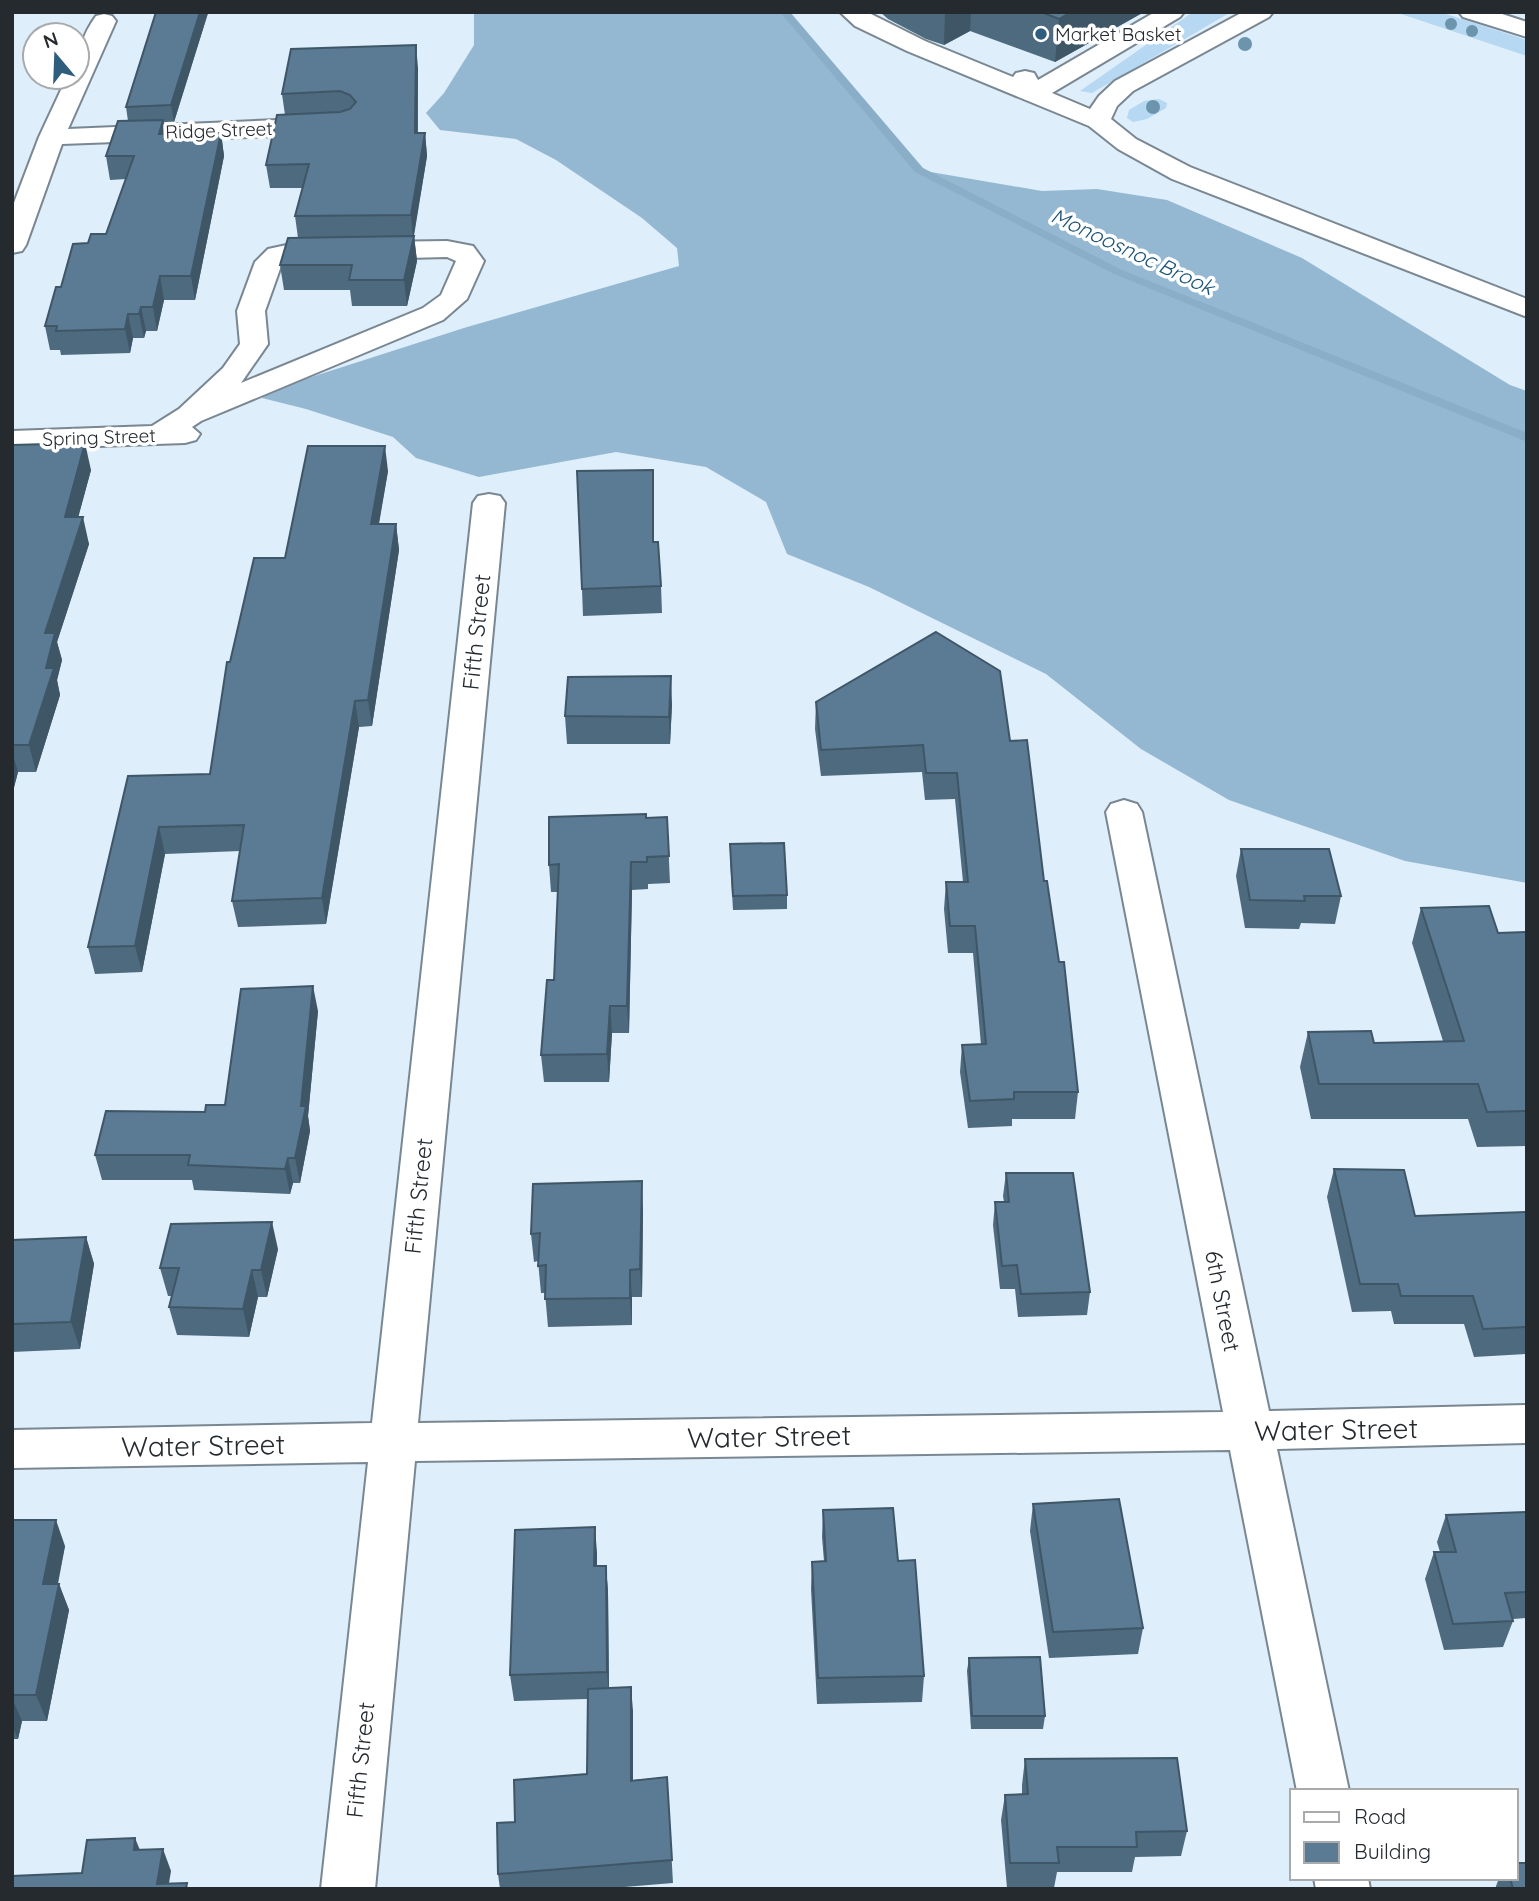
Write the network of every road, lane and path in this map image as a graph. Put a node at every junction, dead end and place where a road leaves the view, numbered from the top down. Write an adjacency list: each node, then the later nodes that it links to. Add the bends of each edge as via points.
1 (852, 12): 10 (street, via 916,46)
2 (889, 12): 7 (street)
3 (1172, 12): 10 (street)
4 (1261, 12): 11 (street, via 1124,86 1108,99)
5 (1471, 12): 8 (street)
6 (104, 21): 13 (street)
7 (919, 23)
8 (1527, 30)
9 (1014, 61): 10 (street)
10 (1032, 94): 11 (street)
11 (1098, 121): 15 (street, via 1127,144 1181,173)
12 (343, 125): 13 (street, Ridge Street)
13 (52, 137): 14 (street)
14 (12, 245)
15 (1527, 309)
16 (178, 428): 16 (street, via 234,374 254,344 251,311 269,262 278,255 447,248 463,252 470,261 453,299 433,314 299,367); 17 (street, Spring Street)
17 (12, 440)
18 (489, 503): 22 (street, Fifth Street)
19 (1124, 812): 21 (street, 6th Street)
20 (1527, 1424): 21 (street, Water Street)
21 (1249, 1431): 22 (street, Water Street); 24 (street, 6th Street)
22 (393, 1440): 23 (street, Water Street); 25 (street, Fifth Street)
23 (12, 1449)
24 (1323, 1789)
25 (348, 1889)

